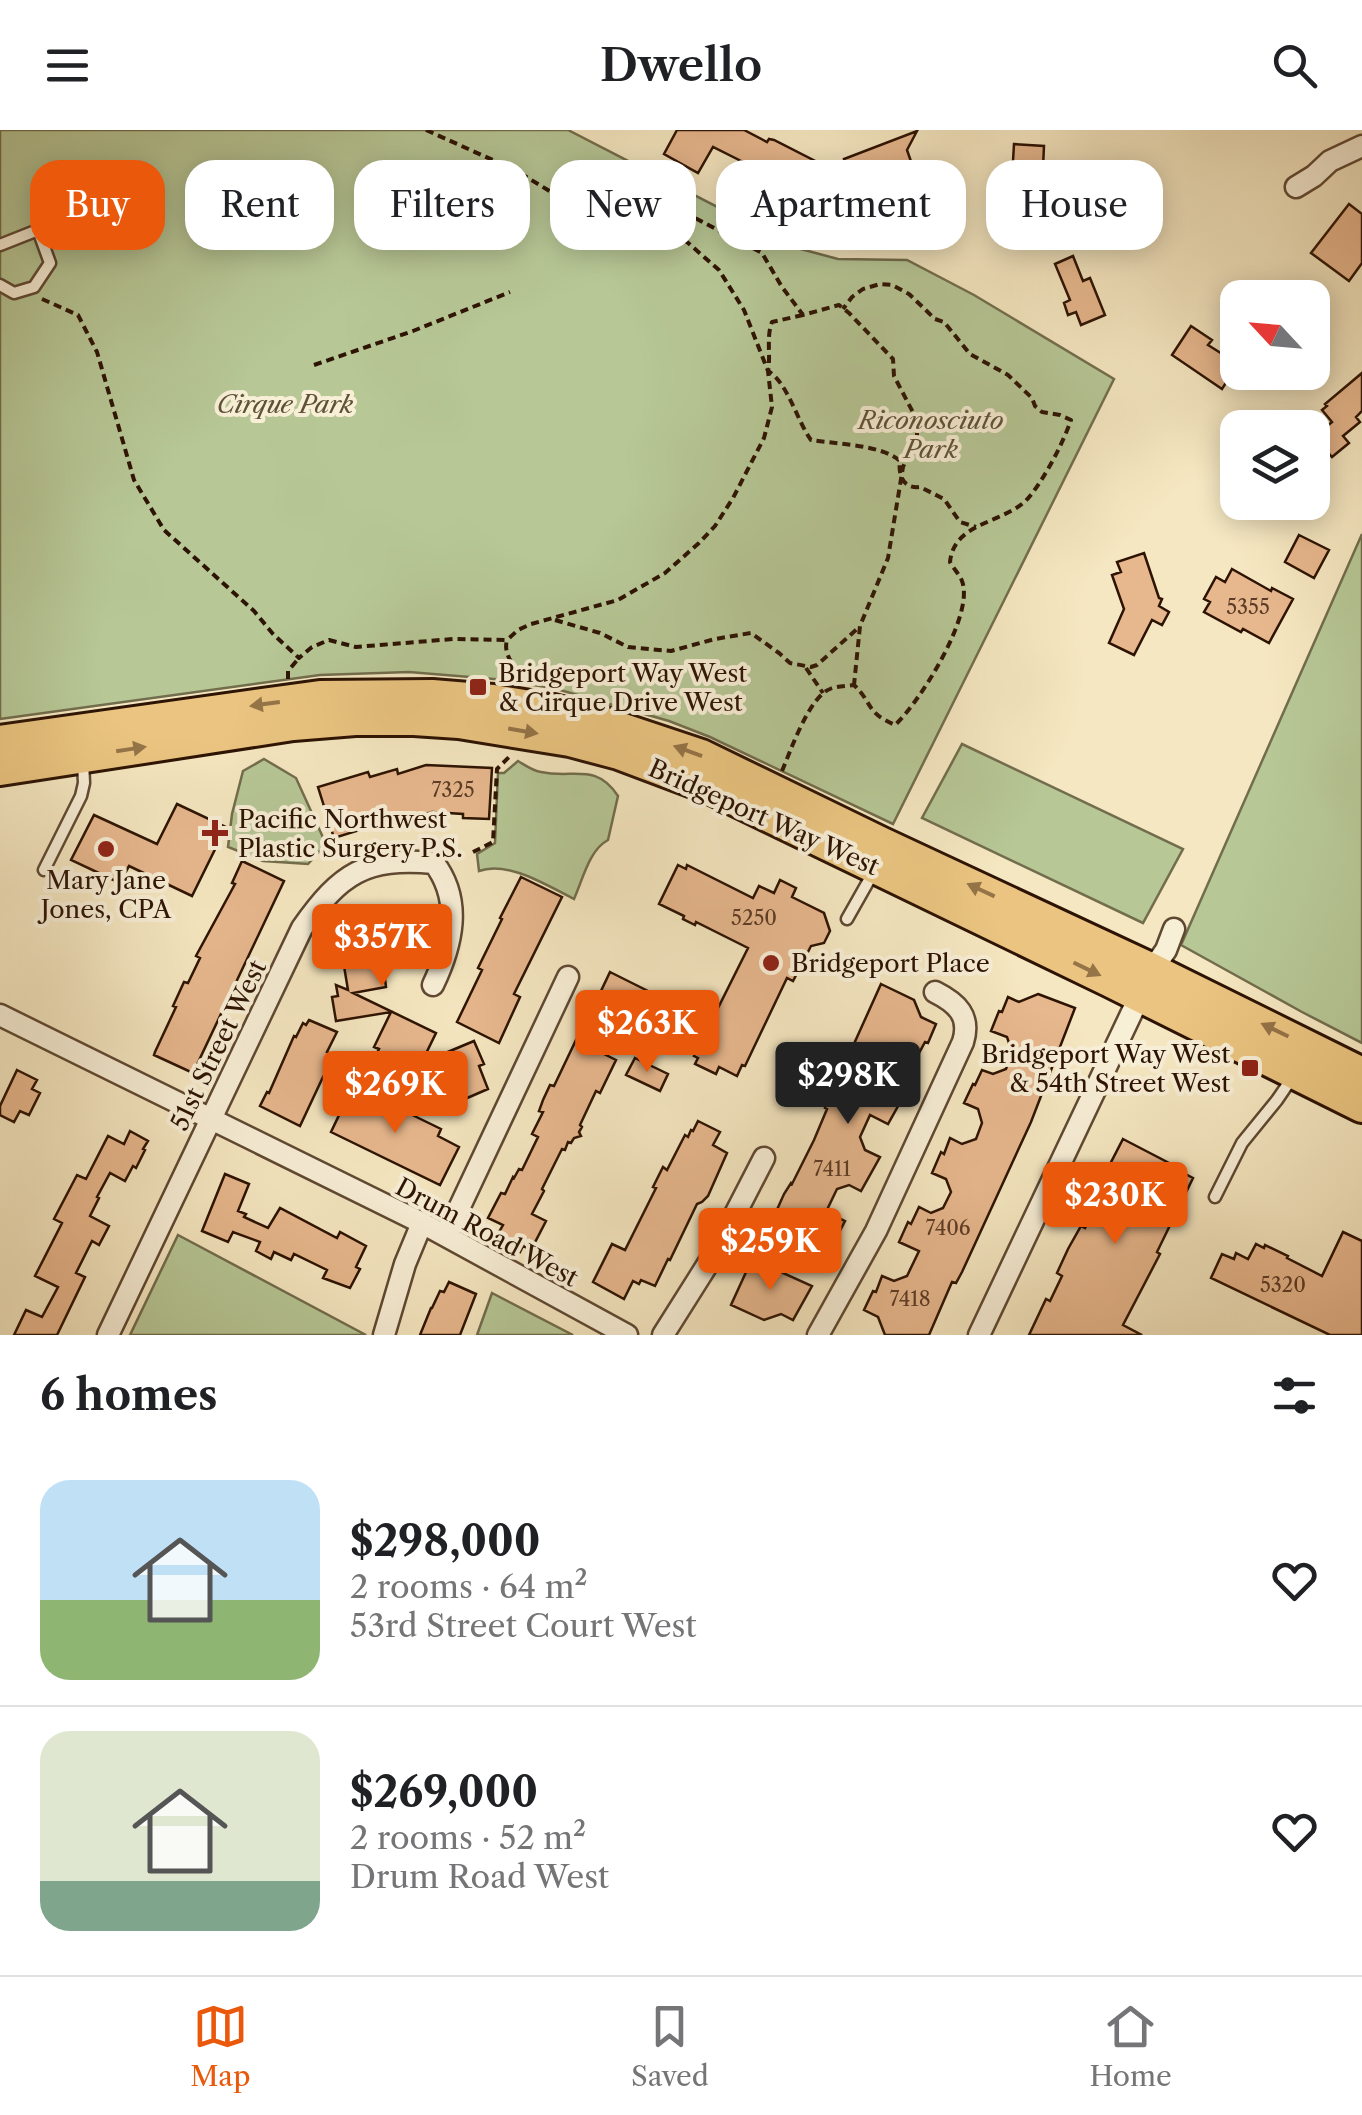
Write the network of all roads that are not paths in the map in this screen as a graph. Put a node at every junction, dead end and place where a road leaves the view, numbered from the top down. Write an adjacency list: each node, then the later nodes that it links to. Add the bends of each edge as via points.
1 (1362, 146): 2 (street)
2 (1296, 187)
3 (0, 245): 4 (lane, via 38,230 50,262 34,287 14,293)
4 (0, 284)
5 (0, 742): 13 (main road, Bridgeport Way West, one-way to 5, via 701,756 549,710 432,696 320,697)
6 (82, 757): 7 (main road, Bridgeport Way West); 8 (main road, Bridgeport Way West, one-way to 8, via 355,719 516,730 668,770); 9 (lane, via 81,796)
7 (0, 769)
8 (876, 868): 10 (lane); 13 (main road, Bridgeport Way West, one-way to 13)
9 (44, 870)
10 (848, 920)
11 (1174, 928): 13 (street)
12 (568, 977): 24 (street)
13 (1146, 983): 17 (main road, Bridgeport Way West); 18 (main road, Bridgeport Way West, one-way to 13); 30 (street)
14 (433, 985): 20 (street, 51st Street West, via 452,928 447,880 434,863 389,862 343,880 302,928)
15 (934, 992): 29 (street, via 958,1006 965,1036 876,1231)
16 (0, 1015): 20 (street, Drum Road West)
17 (1294, 1073): 19 (main road, Bridgeport Way West); 22 (lane, via 1242,1142)
18 (1362, 1074)
19 (1362, 1106)
20 (210, 1118): 23 (street, Drum Road West); 25 (street, 51st Street West)
21 (764, 1158): 28 (street)
22 (1215, 1197)
23 (422, 1223): 24 (street, Drum Road West); 26 (street)
24 (446, 1236): 27 (street, Drum Road West)
25 (108, 1335)
26 (384, 1335)
27 (628, 1335)
28 (663, 1335)
29 (818, 1335)
30 (979, 1335)

